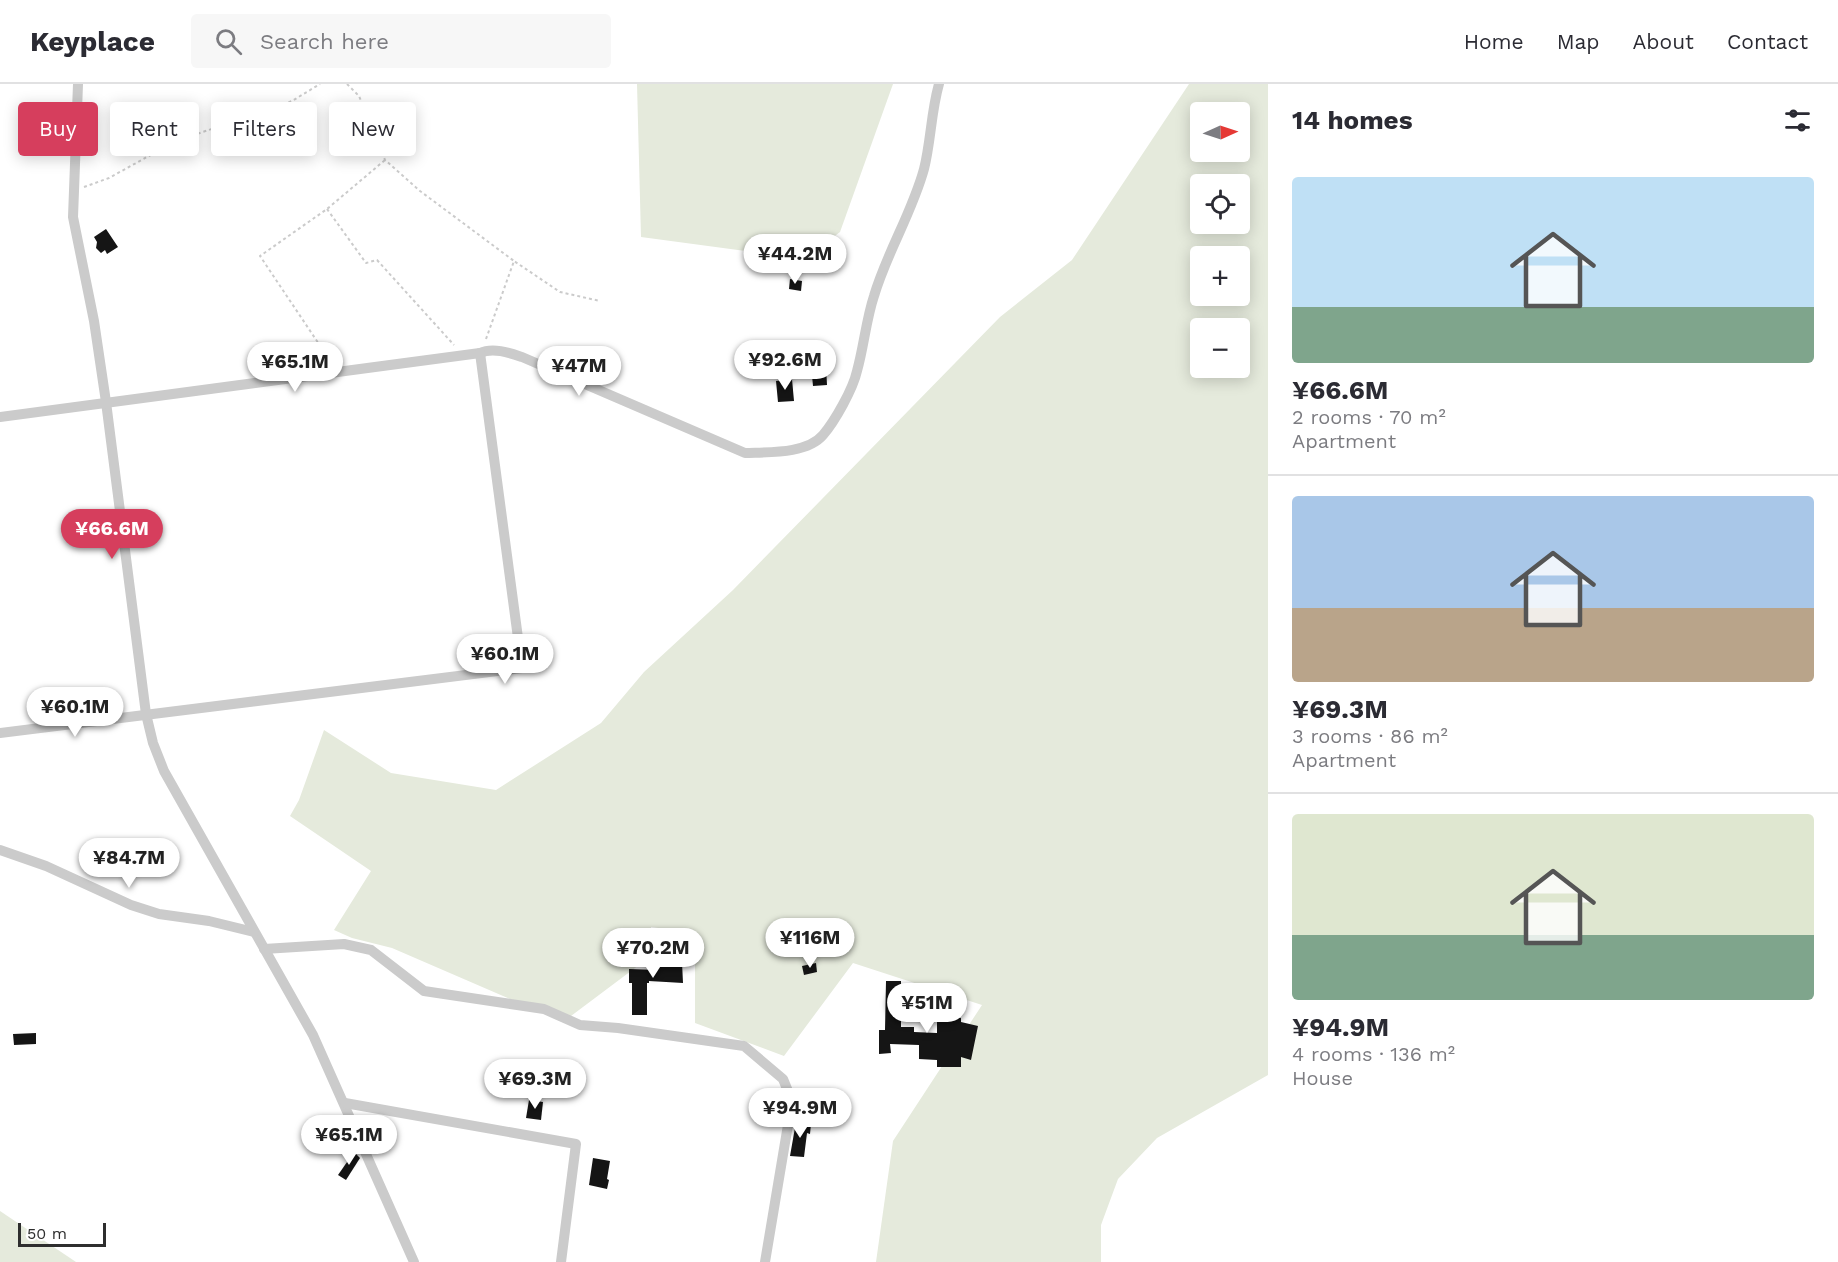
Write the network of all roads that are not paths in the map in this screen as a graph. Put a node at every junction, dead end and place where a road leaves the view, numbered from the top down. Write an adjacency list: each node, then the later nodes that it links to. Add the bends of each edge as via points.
1 (78, 84): 4 (street, via 73,191 77,240)
2 (939, 84): 3 (street, via 924,168 874,295 857,373 822,437 799,449 745,453 522,357 487,350)
3 (480, 353): 4 (street); 6 (street, via 522,668)
4 (106, 402): 5 (street); 6 (street)
5 (0, 417)
6 (146, 714): 7 (street); 9 (street, via 164,771)
7 (0, 733)
8 (0, 849): 9 (street, via 131,905)
9 (254, 932): 10 (street)
10 (264, 949): 11 (street, via 313,1035); 14 (street, via 344,944 371,950 424,991 544,1009 580,1025 744,1046 783,1079 792,1101)
11 (345, 1104): 12 (street); 13 (street, via 576,1144)
12 (414, 1262)
13 (561, 1262)
14 (765, 1262)

